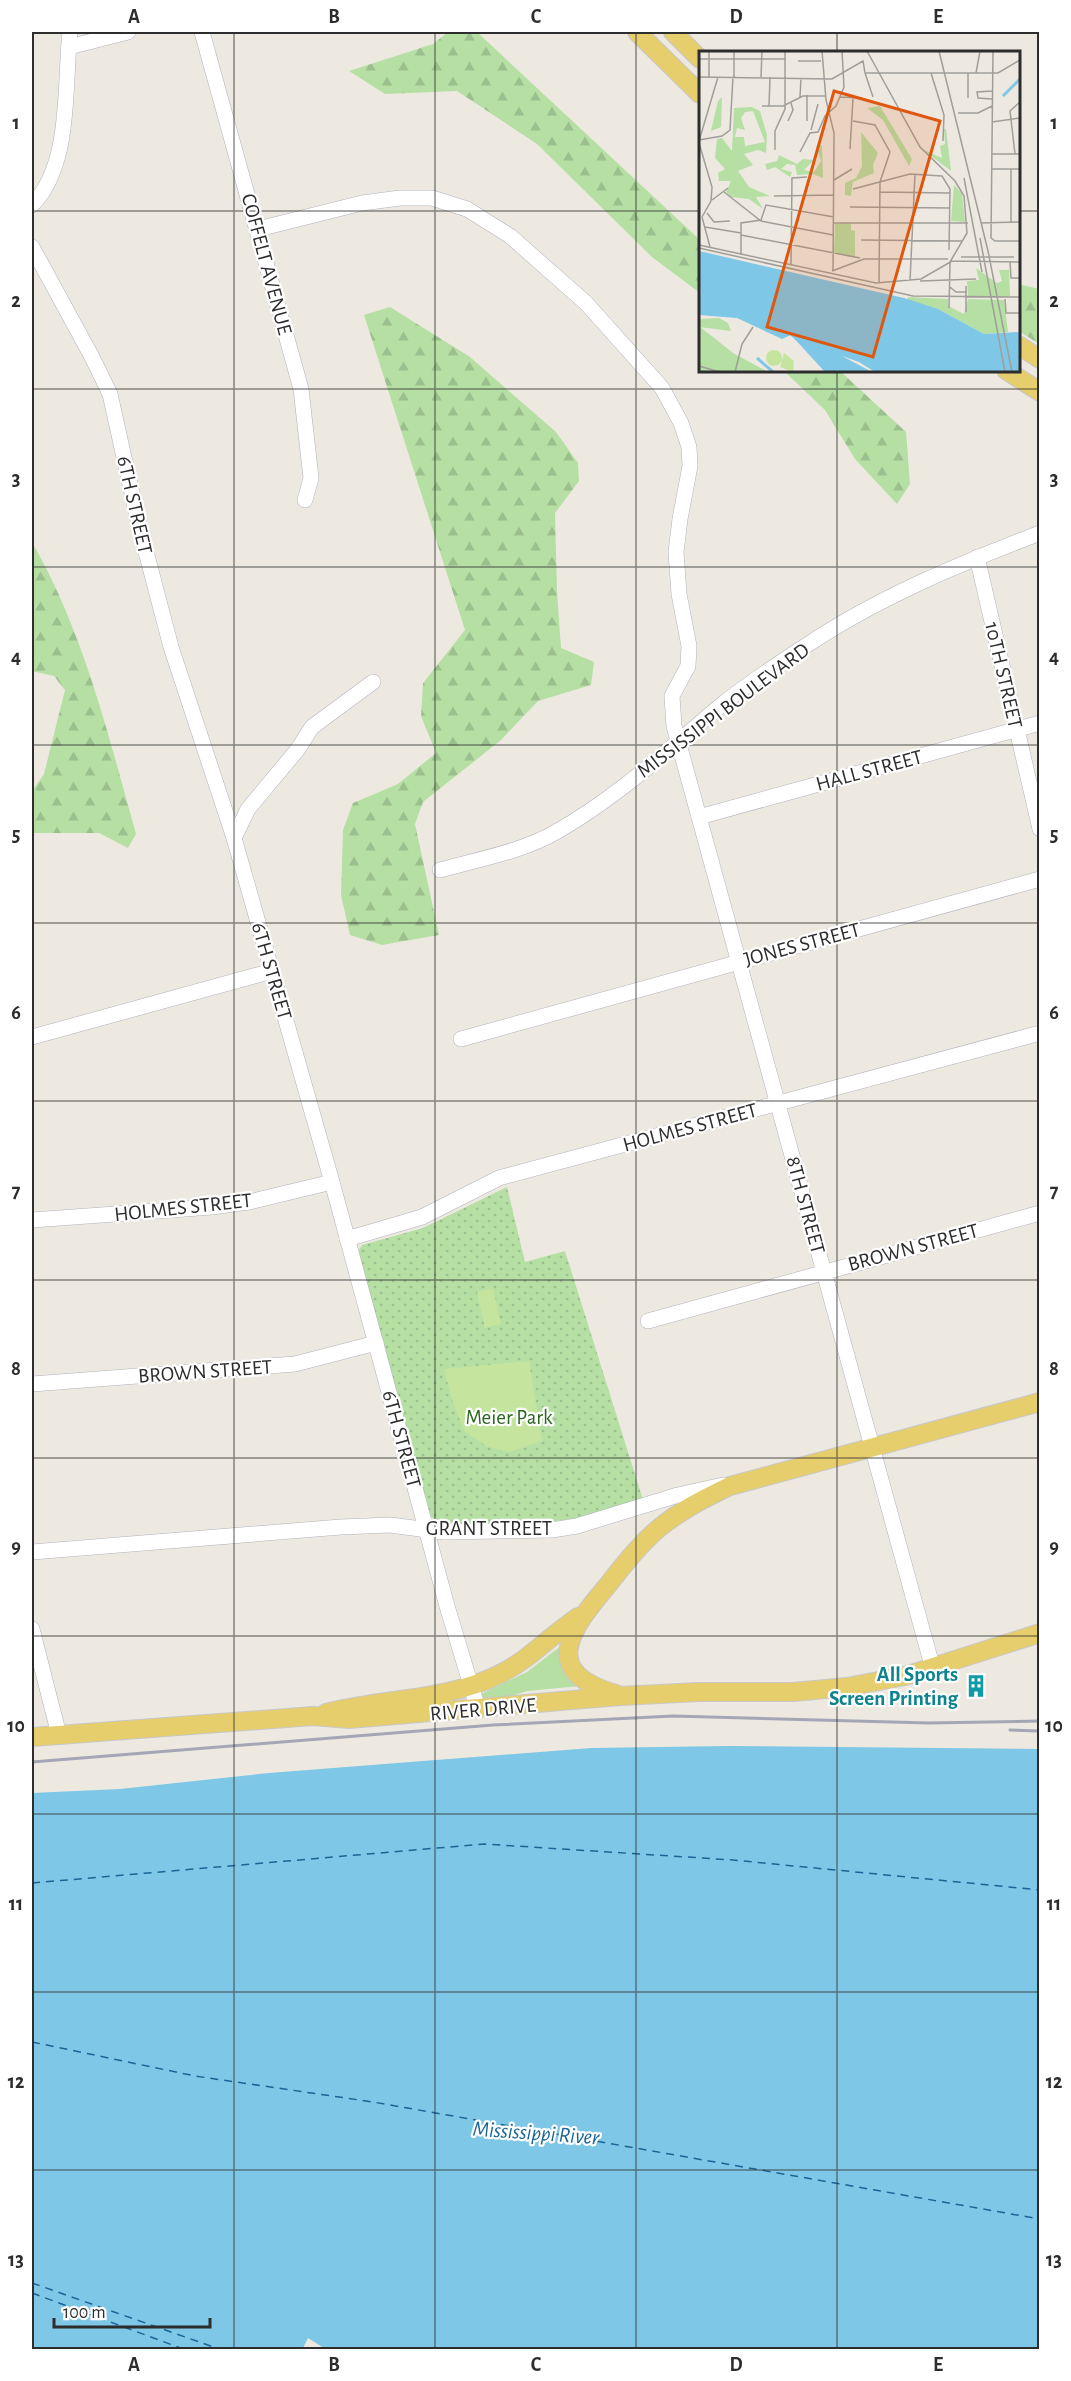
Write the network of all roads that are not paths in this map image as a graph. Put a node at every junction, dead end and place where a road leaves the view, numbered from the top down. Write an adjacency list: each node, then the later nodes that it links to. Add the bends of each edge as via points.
1 (128, 32): 5 (street)
2 (202, 32): 9 (street, COFFELT AVENUE)
3 (637, 32): 7 (main road)
4 (673, 32): 6 (main road)
5 (70, 39): 8 (street, via 61,140 50,179)
6 (699, 57)
7 (699, 93)
8 (32, 205)
9 (258, 229): 15 (street, COFFELT AVENUE, via 301,388 311,478); 21 (street, 8TH STREET, via 362,203 400,198 432,198 467,209 510,236 586,303 662,388 681,423 690,466 676,552 689,646 688,666 672,696)
10 (32, 247): 24 (street, 6TH STREET, via 110,394 168,636)
11 (1020, 346): 12 (main road)
12 (1040, 359)
13 (1009, 372): 14 (main road)
14 (1040, 392)
15 (305, 500)
16 (1040, 533): 17 (street, MISSISSIPPI BOULEVARD)
17 (977, 557): 20 (street, 10TH STREET); 21 (street, MISSISSIPPI BOULEVARD, via 843,622 728,700)
18 (373, 682): 24 (street, via 312,727 248,809)
19 (1040, 723): 20 (street, HALL STREET)
20 (1017, 729): 22 (street, HALL STREET); 23 (street, 10TH STREET)
21 (678, 741): 22 (street, 8TH STREET); 25 (street, MISSISSIPPI BOULEVARD, via 626,784 555,833 523,847)
22 (699, 817): 27 (street, 8TH STREET)
23 (1040, 829)
24 (234, 838): 28 (street, 6TH STREET)
25 (440, 870)
26 (1040, 879): 27 (street, JONES STREET)
27 (739, 962): 31 (street, JONES STREET); 32 (street, 8TH STREET)
28 (272, 971): 30 (street); 33 (street, 6TH STREET)
29 (1040, 1033): 32 (street, HOLMES STREET)
30 (32, 1038)
31 (461, 1039)
32 (778, 1104): 36 (street, HOLMES STREET, via 499,1178 422,1217); 37 (street, 8TH STREET)
33 (332, 1182): 35 (street, HOLMES STREET, via 212,1207); 36 (street, 6TH STREET)
34 (1040, 1213): 37 (street, BROWN STREET)
35 (32, 1220)
36 (347, 1239): 39 (street, 6TH STREET)
37 (824, 1272): 38 (street, BROWN STREET); 42 (street, 8TH STREET)
38 (648, 1322)
39 (376, 1343): 40 (street, BROWN STREET, via 295,1365); 44 (street, 6TH STREET)
40 (32, 1384)
41 (1040, 1402): 42 (main road, GRANT STREET)
42 (872, 1447): 43 (main road, GRANT STREET); 49 (street, 8TH STREET)
43 (772, 1474): 44 (street, GRANT STREET, via 552,1530 444,1532); 46 (main road, via 730,1486 660,1528)
44 (426, 1528): 45 (street, GRANT STREET, via 340,1527); 50 (street, 6TH STREET)
45 (32, 1552)
46 (584, 1613): 50 (main road, via 531,1655); 51 (main road, via 571,1636 571,1664 583,1681)
47 (32, 1629): 54 (street)
48 (1040, 1633): 49 (main road, RIVER DRIVE)
49 (933, 1668): 51 (main road, RIVER DRIVE, via 847,1687 792,1692)
50 (471, 1685): 52 (street, 6TH STREET); 53 (main road)
51 (620, 1696): 52 (main road, RIVER DRIVE)
52 (478, 1709): 53 (main road, RIVER DRIVE, via 349,1719)
53 (313, 1716): 54 (main road, RIVER DRIVE)
54 (60, 1735): 55 (main road, RIVER DRIVE)
55 (32, 1737)

